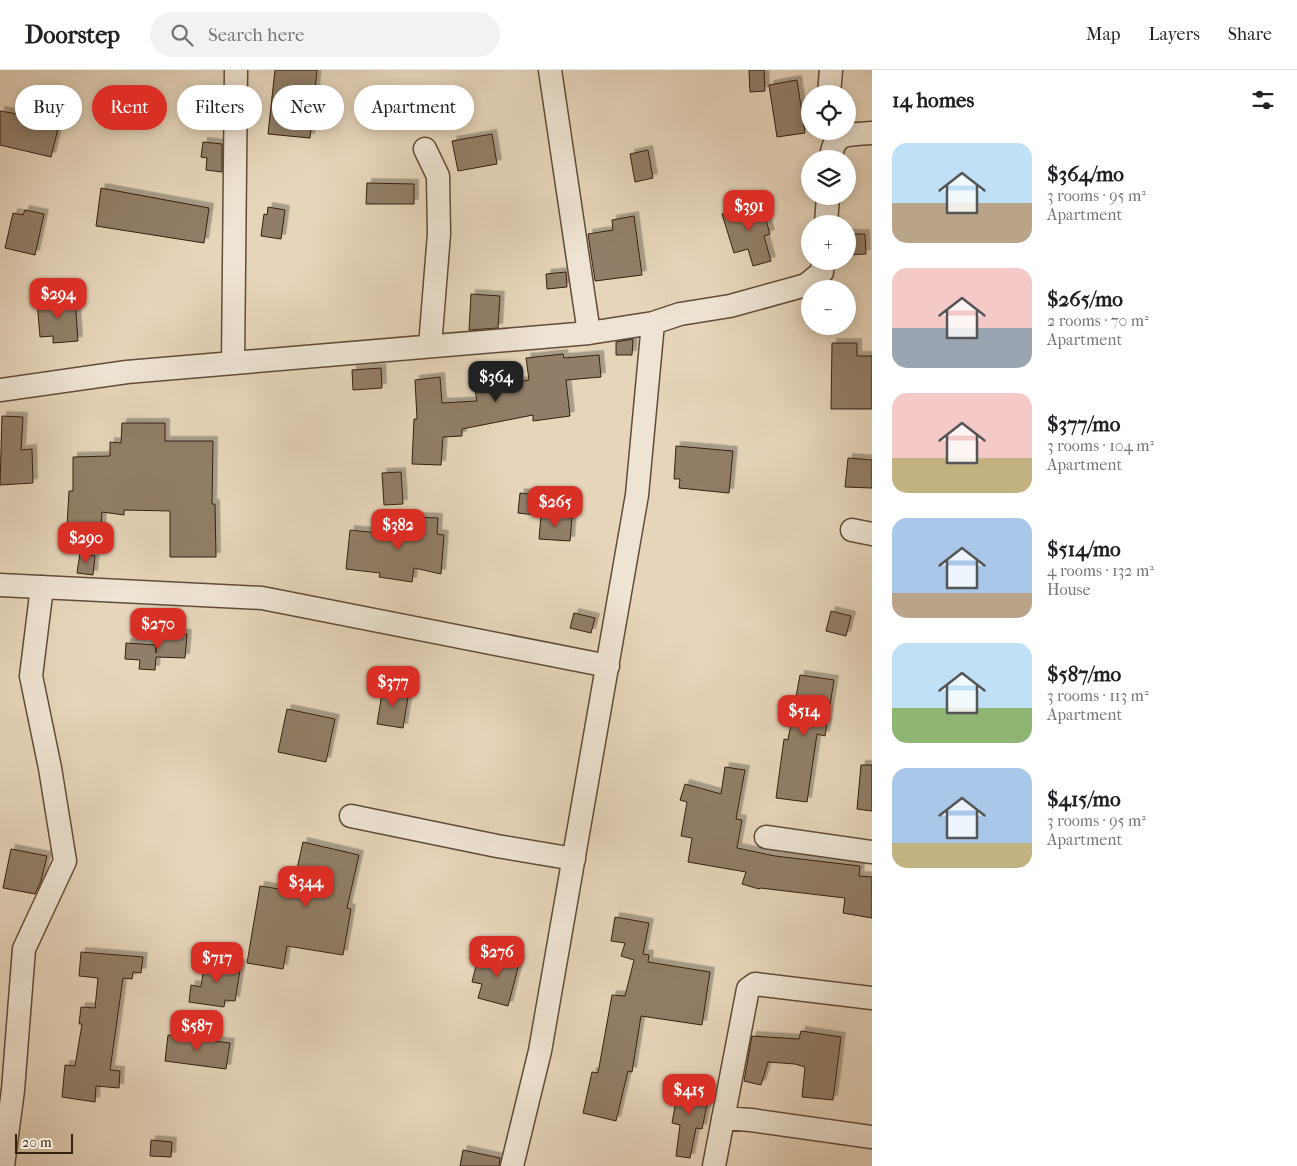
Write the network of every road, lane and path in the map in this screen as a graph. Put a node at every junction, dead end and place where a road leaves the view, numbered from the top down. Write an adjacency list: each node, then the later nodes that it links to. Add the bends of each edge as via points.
1 (236, 70): 12 (street)
2 (550, 70): 10 (street)
3 (831, 70): 4 (street)
4 (830, 85)
5 (872, 133): 6 (street, via 846,135)
6 (831, 145)
7 (426, 149): 11 (street, via 438,176 439,234)
8 (822, 270): 9 (street, via 806,285)
9 (653, 323): 10 (street); 16 (street, via 637,494)
10 (589, 333): 11 (street)
11 (430, 346): 12 (street)
12 (233, 363): 13 (street, via 127,372)
13 (0, 390)
14 (0, 585): 15 (street)
15 (42, 587): 16 (street, via 262,598); 24 (street, via 31,676 65,861 24,949 13,1090)
16 (608, 666): 20 (street)
17 (351, 816): 20 (street)
18 (766, 837): 19 (street)
19 (872, 852)
20 (574, 859): 25 (street, via 540,1051)
21 (872, 998): 22 (street, via 755,984 748,989)
22 (723, 1118): 23 (street); 26 (street)
23 (872, 1137)
24 (2, 1166)
25 (512, 1166)
26 (714, 1166)

